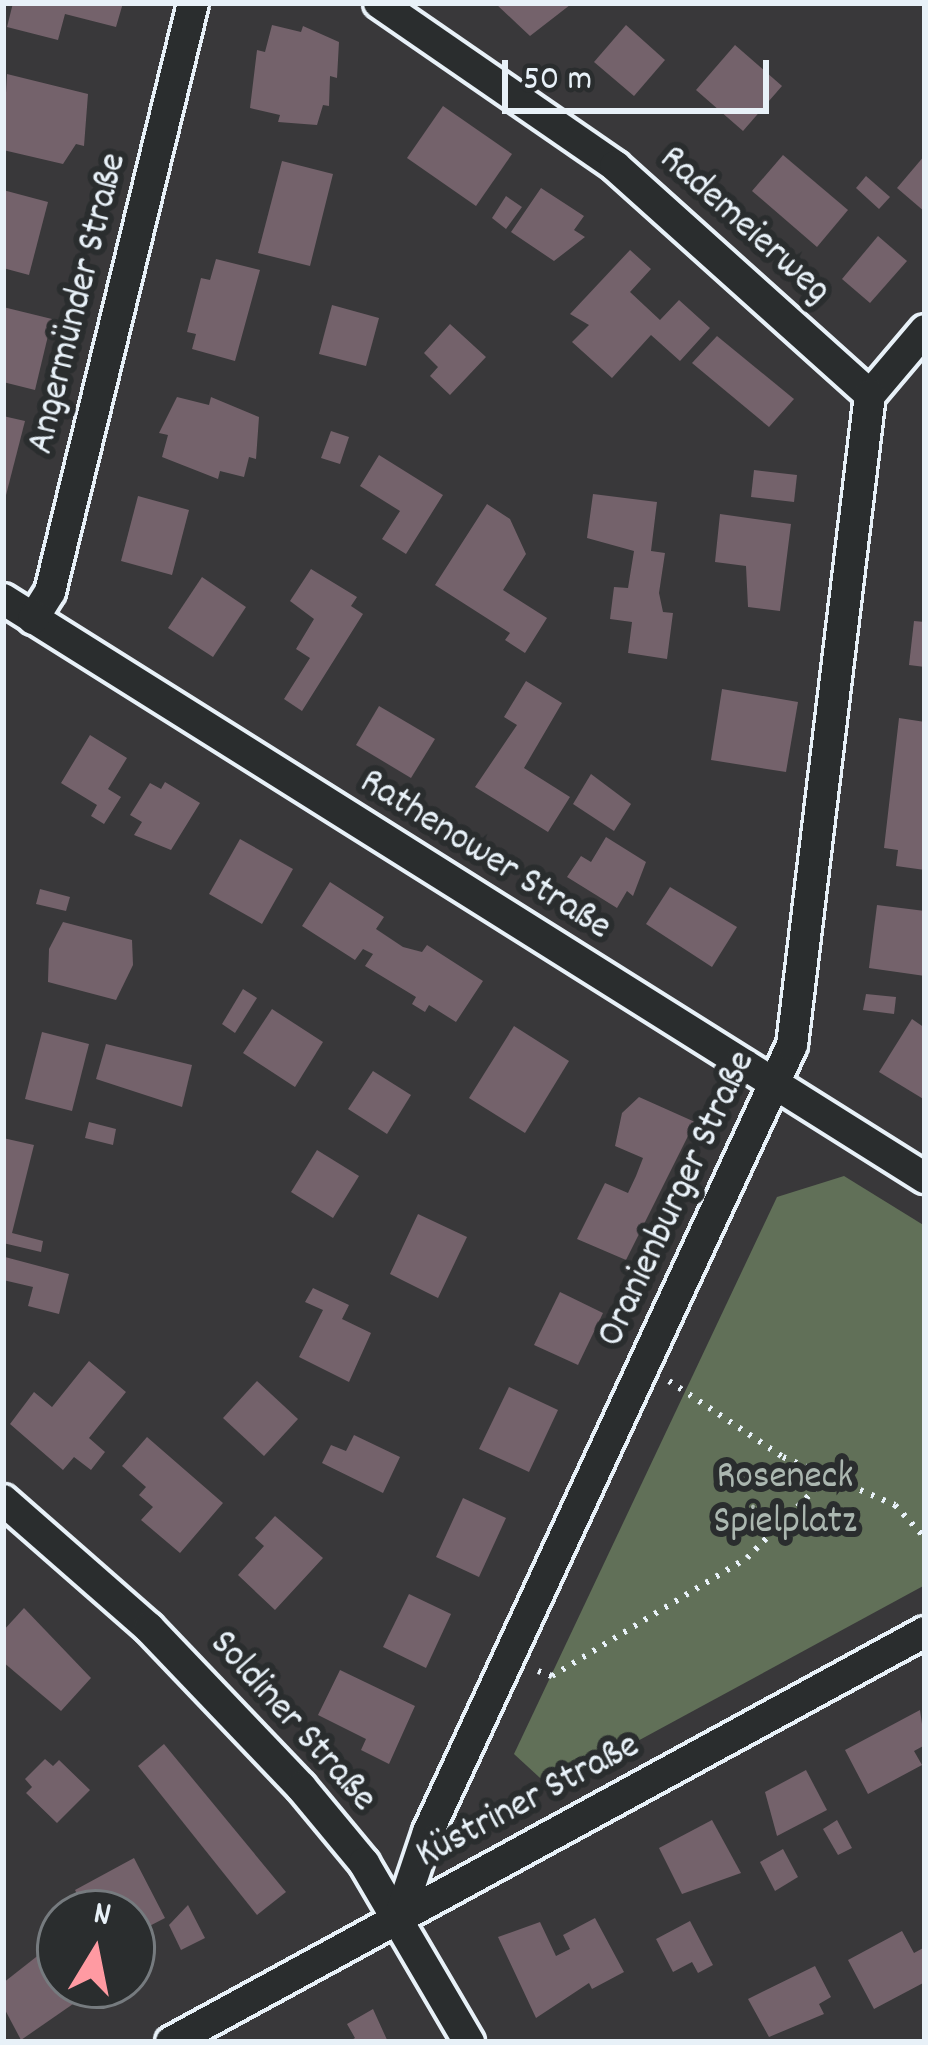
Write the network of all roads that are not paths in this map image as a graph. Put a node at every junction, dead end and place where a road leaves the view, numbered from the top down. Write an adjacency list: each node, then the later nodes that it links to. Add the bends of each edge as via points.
1 (194, 3): 6 (street, Angermünder Straße, via 50,592)
2 (379, 3): 4 (street, Rademeierweg, via 615,166)
3 (925, 330): 4 (street)
4 (870, 395): 7 (street, Oranienburger Straße, via 799,993)
5 (3, 599): 6 (street, Rathenower Straße)
6 (33, 619): 7 (street, Rathenower Straße)
7 (777, 1085): 8 (street, Rathenower Straße); 11 (street, Oranienburger Straße, via 428,1832)
8 (925, 1178)
9 (3, 1500): 11 (street, Soldiner Straße, via 222,1702 364,1863)
10 (925, 1632): 11 (street, Küstriner Straße)
11 (399, 1918): 12 (street, Küstriner Straße); 13 (street, Soldiner Straße)
12 (171, 2042)
13 (469, 2042)

